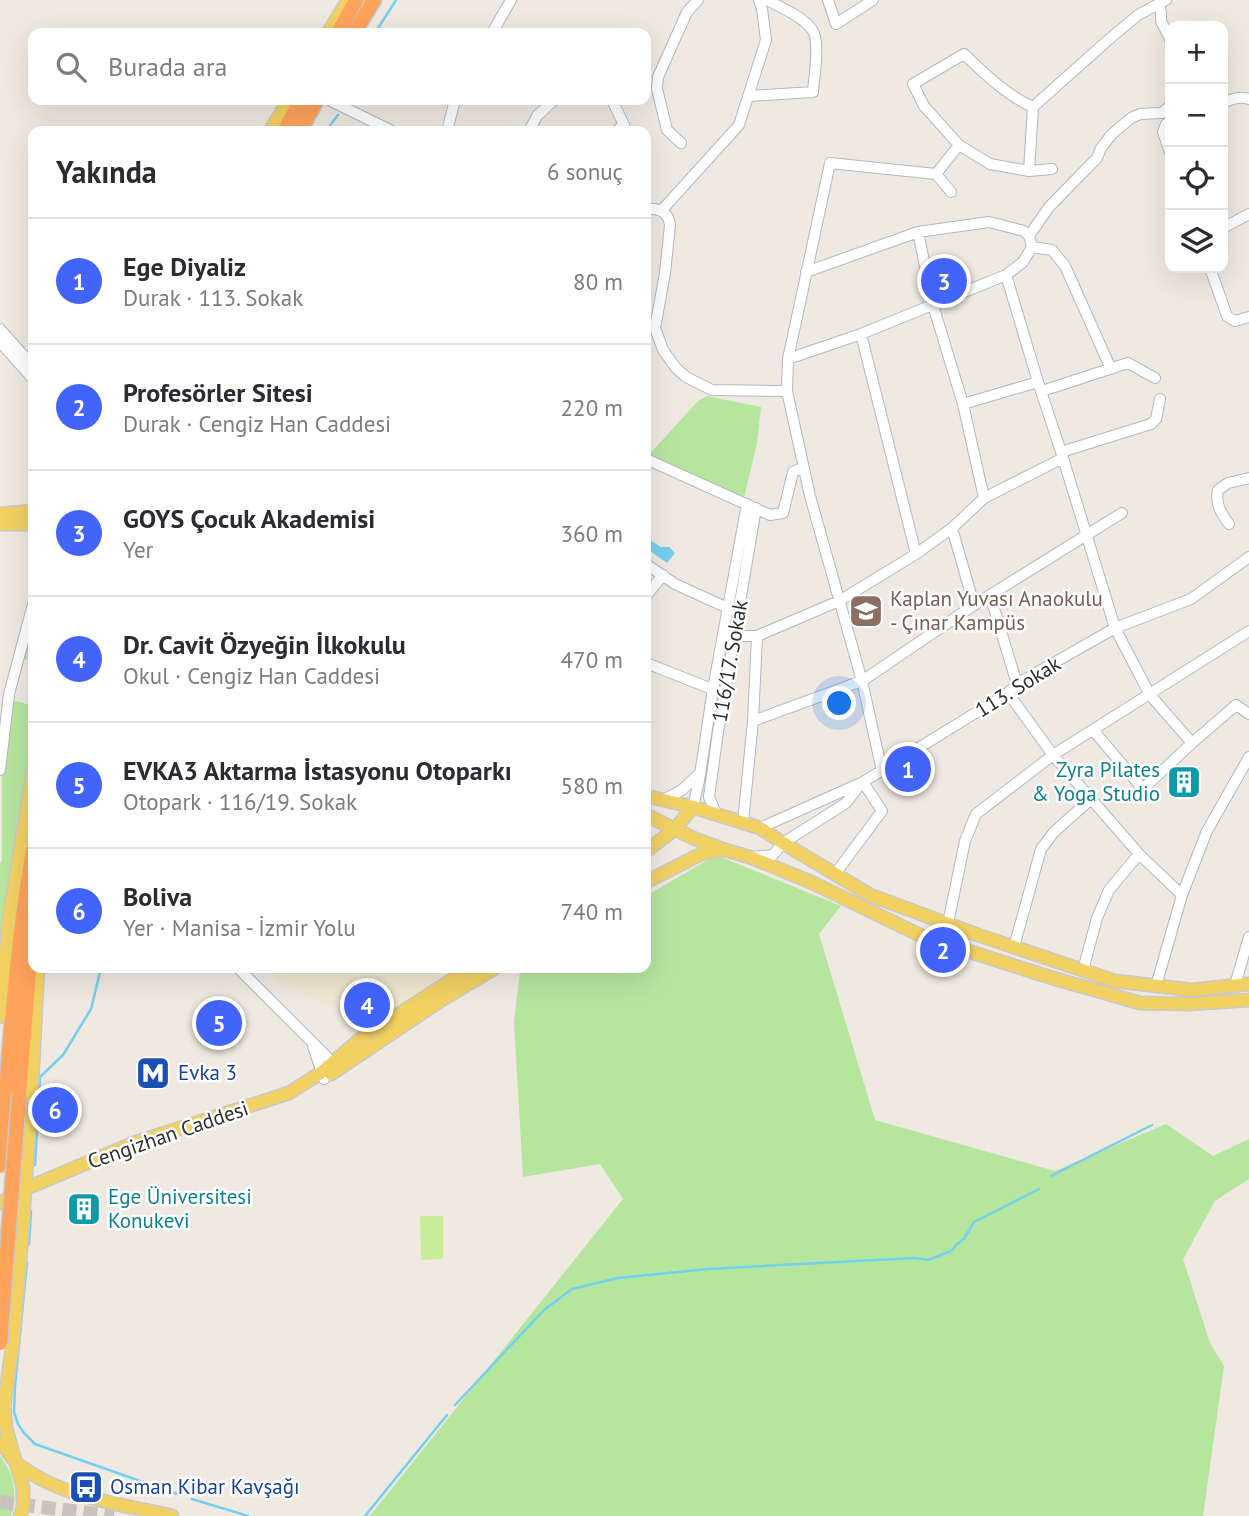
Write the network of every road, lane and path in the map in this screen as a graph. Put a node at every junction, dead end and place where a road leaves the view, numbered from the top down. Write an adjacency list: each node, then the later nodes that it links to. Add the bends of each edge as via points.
1 (348, 0): 11 (main road)
2 (356, 0): 12 (highway)
3 (374, 0): 13 (highway)
4 (511, 0): 14 (street)
5 (698, 0): 35 (street, via 687,12 658,77 667,130)
6 (759, 0): 16 (street, via 766,40)
7 (767, 0): 16 (street, via 813,30 813,92)
8 (828, 0): 9 (street, via 836,24)
9 (873, 0)
10 (1162, 2): 15 (street); 26 (street, via 1117,32)
11 (331, 28)
12 (341, 28)
13 (357, 28)
14 (495, 28)
15 (1165, 29)
16 (748, 96): 42 (street, via 739,125)
17 (1249, 99): 18 (street)
18 (1228, 101)
19 (286, 105): 28 (main road)
20 (298, 105): 29 (highway)
21 (314, 105): 30 (highway)
22 (339, 105): 31 (street)
23 (454, 105): 32 (street)
24 (549, 105): 33 (street)
25 (614, 105): 34 (street)
26 (1033, 107): 36 (street, via 991,81 964,54 913,84 924,106); 38 (street)
27 (1165, 110): 46 (street, via 1131,118 1112,134 1097,159 1049,207)
28 (273, 126)
29 (287, 126)
30 (304, 126)
31 (382, 126)
32 (448, 126)
33 (531, 126)
34 (623, 126)
35 (681, 142)
36 (959, 145): 38 (street, via 990,164); 39 (street)
37 (1052, 169): 38 (street)
38 (1029, 171)
39 (936, 174): 40 (street); 48 (street, via 830,163)
40 (951, 192)
41 (651, 210): 42 (street)
42 (662, 211): 53 (street, via 669,218 670,231)
43 (1249, 214): 44 (street)
44 (1228, 225)
45 (918, 232): 46 (street, via 989,222); 48 (street); 51 (street)
46 (1029, 236): 47 (street)
47 (1032, 247): 50 (street, via 1023,262); 60 (street, via 1052,250 1065,266)
48 (806, 272): 58 (street)
49 (1212, 273): 52 (street, via 1227,316 1235,321)
50 (1006, 275): 51 (street); 63 (street)
51 (933, 305): 56 (street); 66 (street)
52 (1249, 317)
53 (651, 325)
54 (0, 329): 59 (street)
55 (651, 332): 64 (street, via 685,377 714,390)
56 (861, 334): 58 (street); 81 (street)
57 (0, 342): 61 (street)
58 (788, 359): 64 (street)
59 (28, 360)
60 (1111, 369): 62 (street, via 1128,363); 63 (street)
61 (28, 373)
62 (1155, 378)
63 (1040, 387): 66 (street); 67 (street)
64 (788, 391): 69 (street)
65 (1160, 399): 67 (street, via 1151,424)
66 (964, 404): 71 (street)
67 (1062, 455): 71 (street); 80 (street)
68 (651, 461): 72 (street)
69 (805, 472): 72 (street, via 793,472 783,513 770,515); 87 (street)
70 (1249, 478): 78 (street, via 1218,490 1216,499)
71 (984, 498): 79 (street)
72 (752, 506): 89 (street, 116/17. Sokak)
73 (1122, 513): 80 (street)
74 (0, 514): 75 (main road)
75 (28, 520)
76 (28, 521): 77 (main road)
77 (0, 524)
78 (1228, 524)
79 (952, 528): 81 (street); 88 (street)
80 (1086, 535): 86 (street); 91 (street)
81 (916, 554): 87 (street)
82 (1249, 557): 91 (street, 113. Sokak, via 1191,599)
83 (651, 567): 84 (street)
84 (663, 575): 85 (street); 89 (street)
85 (651, 590)
86 (990, 595): 88 (street); 98 (street)
87 (839, 601): 94 (street); 97 (street)
88 (974, 605): 97 (street)
89 (733, 611): 93 (street, 116/17. Sokak); 95 (street, 116/17. Sokak)
90 (28, 620): 100 (street)
91 (1115, 628): 98 (street, 113. Sokak); 103 (street)
92 (1249, 631): 103 (street)
93 (723, 636): 95 (street); 99 (street, 116/17. Sokak)
94 (757, 636): 95 (street); 105 (street)
95 (734, 637): 101 (street, 116/17. Sokak)
96 (651, 665): 99 (street)
97 (862, 681): 105 (street); 111 (street)
98 (1017, 684): 102 (street, 113. Sokak)
99 (713, 689): 101 (street); 112 (street, 116/17. Sokak)
100 (5, 694): 110 (street)
101 (724, 694): 119 (street, 116/17. Sokak, via 709,797)
102 (1008, 694): 108 (street); 111 (street, 113. Sokak)
103 (1150, 695): 106 (street); 107 (street)
104 (1249, 714): 107 (street, via 1236,705)
105 (753, 721): 121 (street)
106 (1093, 730): 107 (street, via 1143,789); 108 (street)
107 (1192, 743)
108 (1053, 755): 115 (street); 133 (street, via 976,814 965,841)
109 (1249, 757): 132 (street, via 1207,831)
110 (0, 770)
111 (881, 771): 113 (street, 113. Sokak)
112 (701, 772): 116 (street); 118 (street, 116/17. Sokak)
113 (863, 782): 122 (street, 113. Sokak); 124 (street, 113. Sokak, via 846,803); 129 (street, via 882,811)
114 (651, 797): 116 (main road)
115 (1091, 799): 127 (street); 135 (street, via 1041,849)
116 (663, 800): 118 (main road)
117 (28, 804): 146 (main road, via 9,918)
118 (693, 807): 119 (main road); 123 (main road)
119 (716, 814): 121 (main road)
120 (651, 818): 123 (main road)
121 (743, 822): 122 (main road)
122 (760, 828): 124 (main road)
123 (674, 830): 125 (main road); 126 (main road)
124 (783, 843): 128 (street, 113. Sokak, via 774,855); 129 (main road)
125 (651, 846)
126 (725, 850): 128 (main road); 130 (main road, via 701,854)
127 (1139, 854): 132 (street); 137 (street, via 1109,890)
128 (750, 857): 145 (main road, via 938,944 1049,977 1140,1003)
129 (835, 874): 133 (main road, via 870,895)
130 (651, 879)
131 (28, 882): 150 (highway, via 15,982)
132 (1182, 895): 144 (street)
133 (948, 923): 135 (main road)
134 (1249, 937): 143 (street)
135 (1014, 947): 137 (main road)
136 (28, 966): 150 (highway)
137 (1083, 970): 144 (main road, via 1115,981)
138 (38, 973): 152 (main road)
139 (243, 973): 147 (street)
140 (462, 973): 148 (main road, via 359,1040)
141 (487, 973): 148 (main road)
142 (1249, 984): 143 (main road)
143 (1235, 985): 144 (main road, via 1192,990)
144 (1156, 986)
145 (1249, 1000)
146 (0, 1017)
147 (311, 1042): 148 (street); 149 (street)
148 (336, 1065): 149 (main road, Cengizhan Caddesi)
149 (323, 1075): 152 (main road, Cengizhan Caddesi, via 290,1098 141,1147)
150 (13, 1094): 151 (highway); 154 (highway, bridge)
151 (0, 1165)
152 (24, 1194): 153 (main road, Cengizhan Caddesi); 156 (main road, via 4,1406)
153 (0, 1203)
154 (0, 1343)
155 (0, 1443): 156 (main road)
156 (15, 1462): 157 (main road, via 23,1488); 158 (main road, via 48,1484)
157 (20, 1516)
158 (172, 1516)

